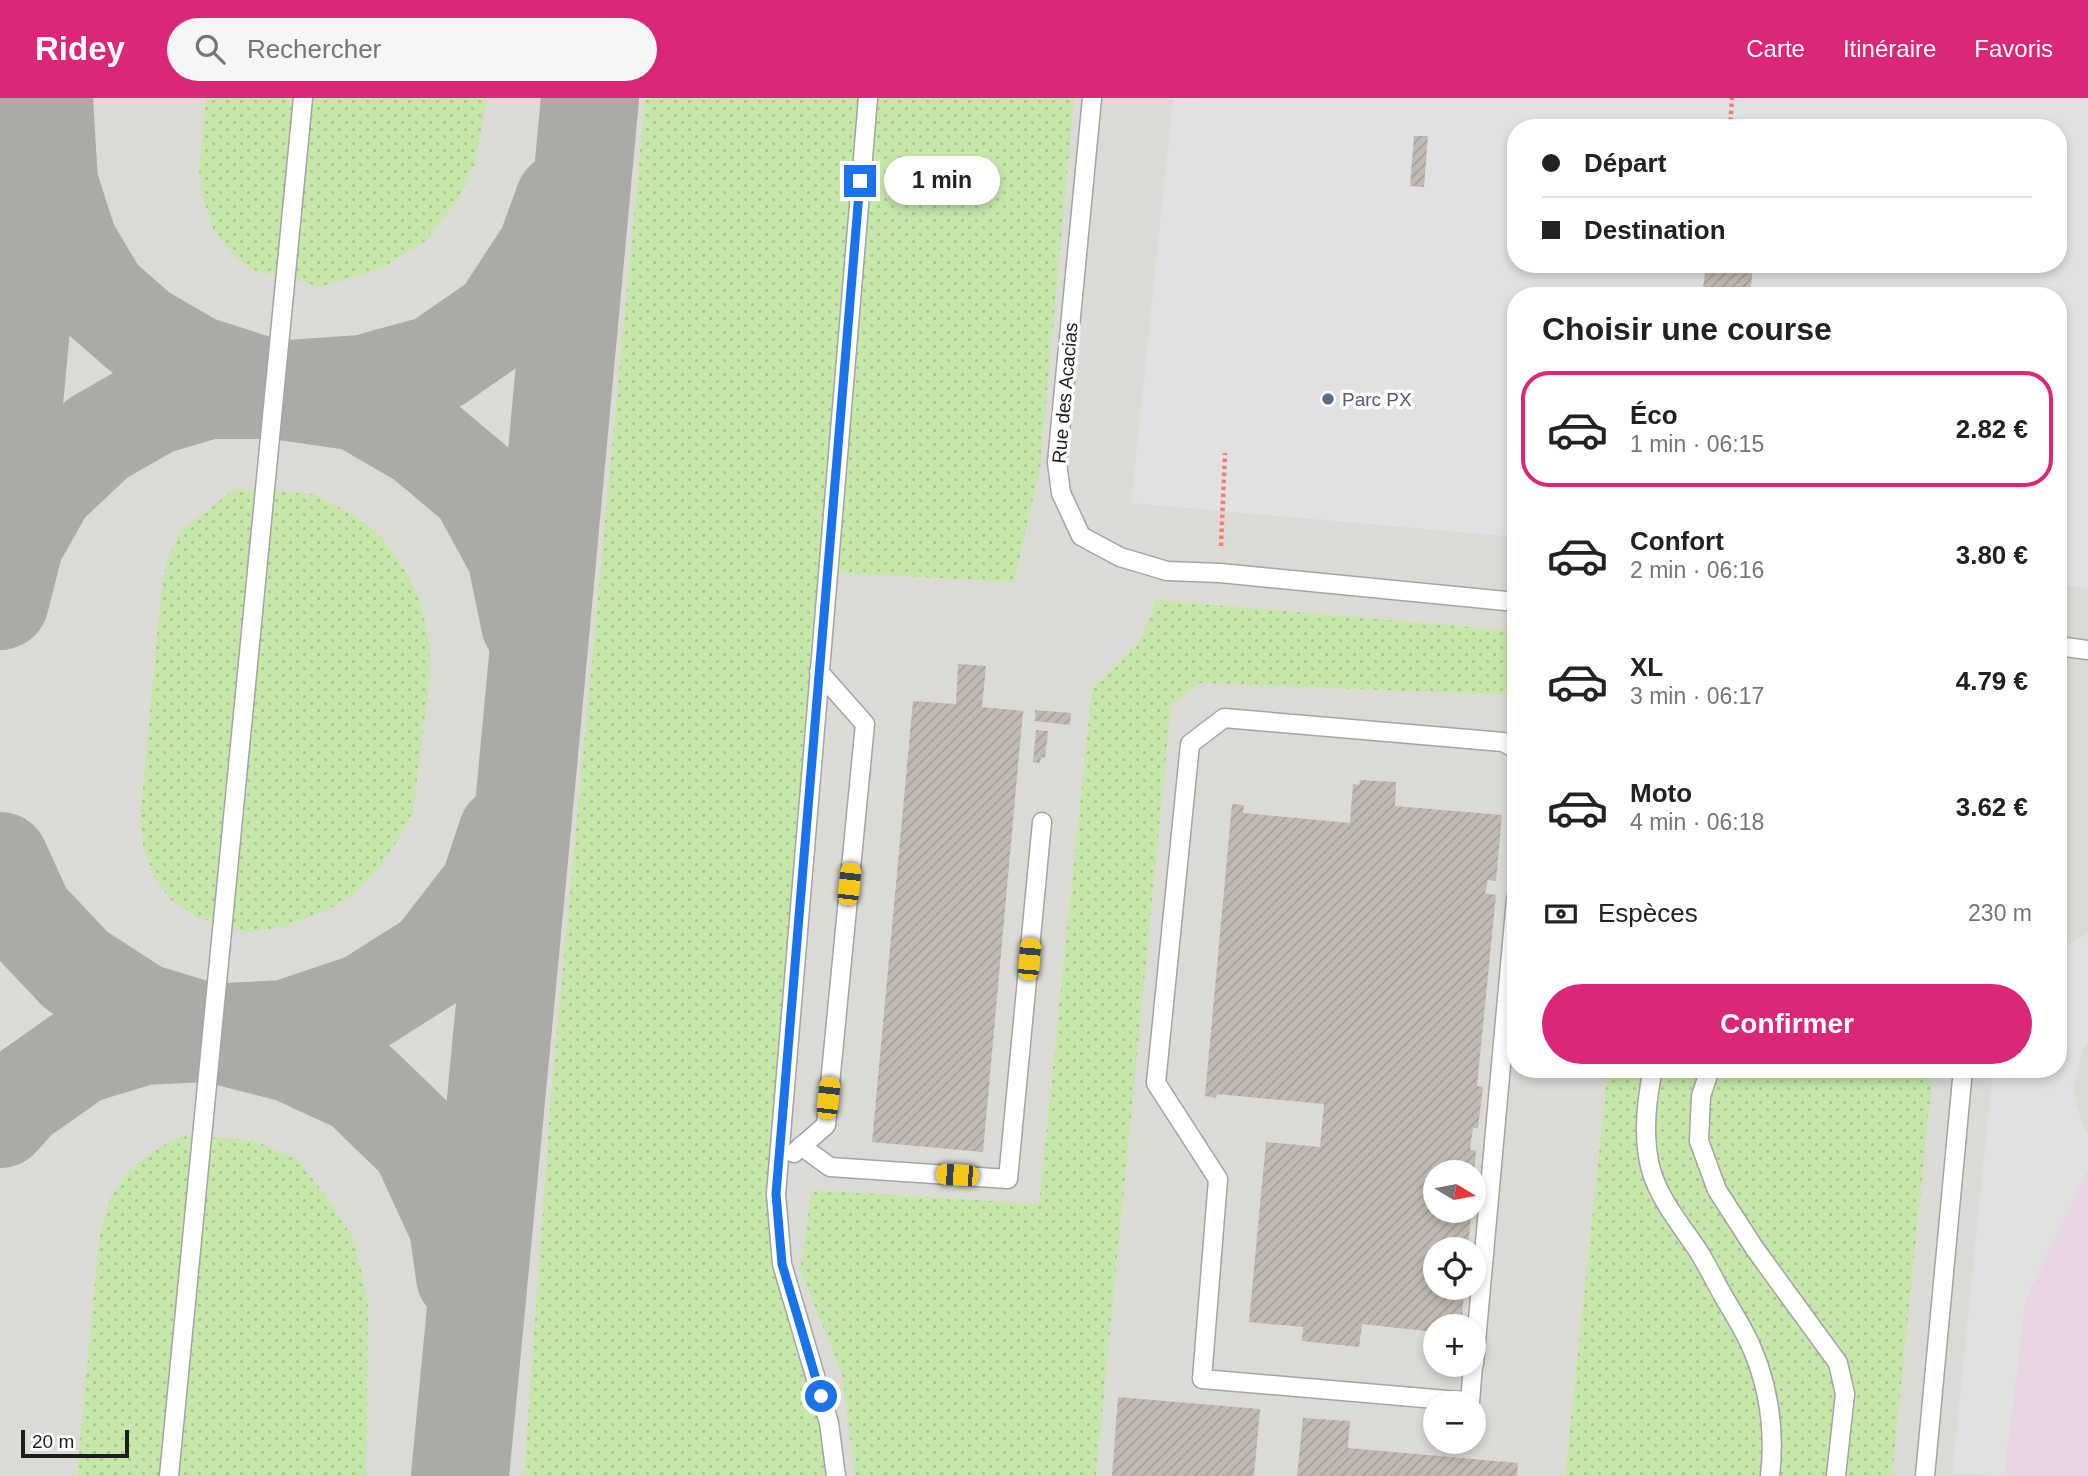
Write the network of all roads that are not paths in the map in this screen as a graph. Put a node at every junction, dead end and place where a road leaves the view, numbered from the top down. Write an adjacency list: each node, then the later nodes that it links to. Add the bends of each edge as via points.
1 (303, 98): 18 (lane)
2 (867, 98): 7 (lane)
3 (1092, 98): 4 (lane, Rue des Acacias, via 1057,462 1061,492 1082,536 1120,557 1167,571)
4 (1507, 601)
5 (2067, 647): 6 (lane)
6 (2088, 650)
7 (820, 672): 14 (lane, via 865,724 826,1125); 15 (lane)
8 (1507, 744): 17 (lane, via 1224,718 1190,744 1156,1083 1218,1179 1202,1378 1470,1402)
9 (1042, 822): 14 (lane, via 1008,1179 830,1167)
10 (1507, 996): 16 (lane)
11 (1651, 1078): 20 (lane, via 1646,1102 1651,1169 1664,1201 1751,1346 1772,1424)
12 (1707, 1078): 21 (lane, via 1701,1096 1699,1141 1717,1190 1838,1363 1845,1394)
13 (1962, 1078): 22 (lane)
14 (801, 1146): 15 (lane)
15 (778, 1166): 19 (lane, via 782,1264 829,1423)
16 (1478, 1314)
17 (1472, 1377)
18 (169, 1476)
19 (836, 1476)
20 (1770, 1476)
21 (1836, 1476)
22 (1925, 1476)

